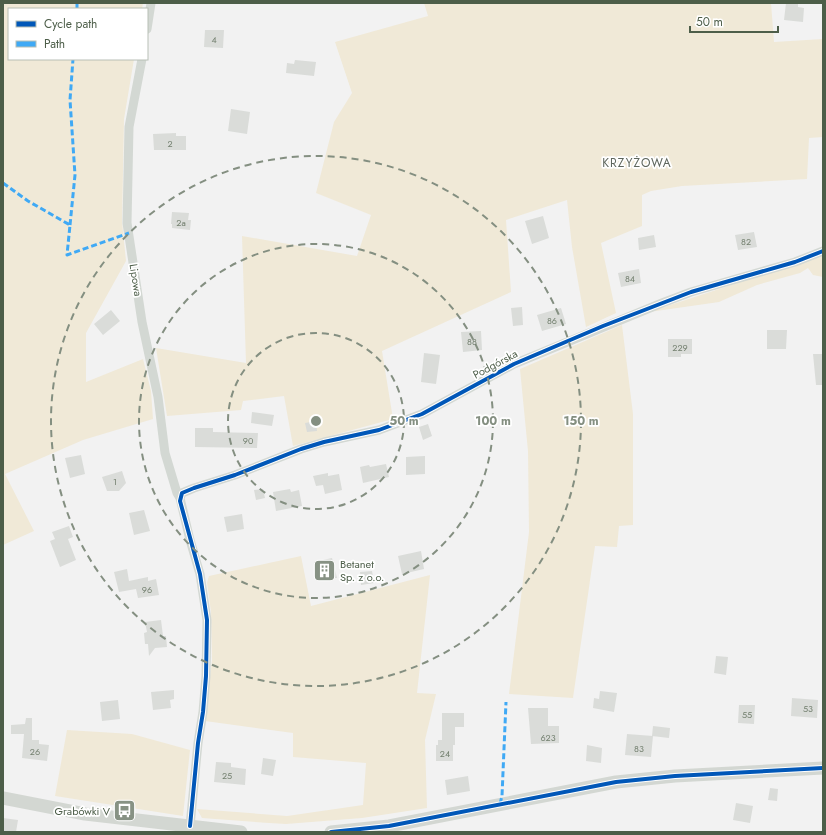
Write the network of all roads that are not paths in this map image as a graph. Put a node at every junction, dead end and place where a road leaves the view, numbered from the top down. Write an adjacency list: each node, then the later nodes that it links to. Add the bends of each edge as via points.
1 (151, 3): 2 (street)
2 (148, 22)
3 (142, 60): 5 (street, Lipowa, via 129,127 127,223 142,322 158,397 165,453)
4 (823, 251): 5 (street, Podgórska, via 662,303 514,364 422,414 379,430 302,449 194,488 182,493)
5 (180, 498): 8 (street, Lipowa, via 200,574 207,620 206,676 198,743)
6 (823, 768): 10 (street, via 674,776 616,782 389,826)
7 (3, 798): 8 (street, via 86,814)
8 (197, 829): 9 (street)
9 (241, 832)
10 (331, 832)

